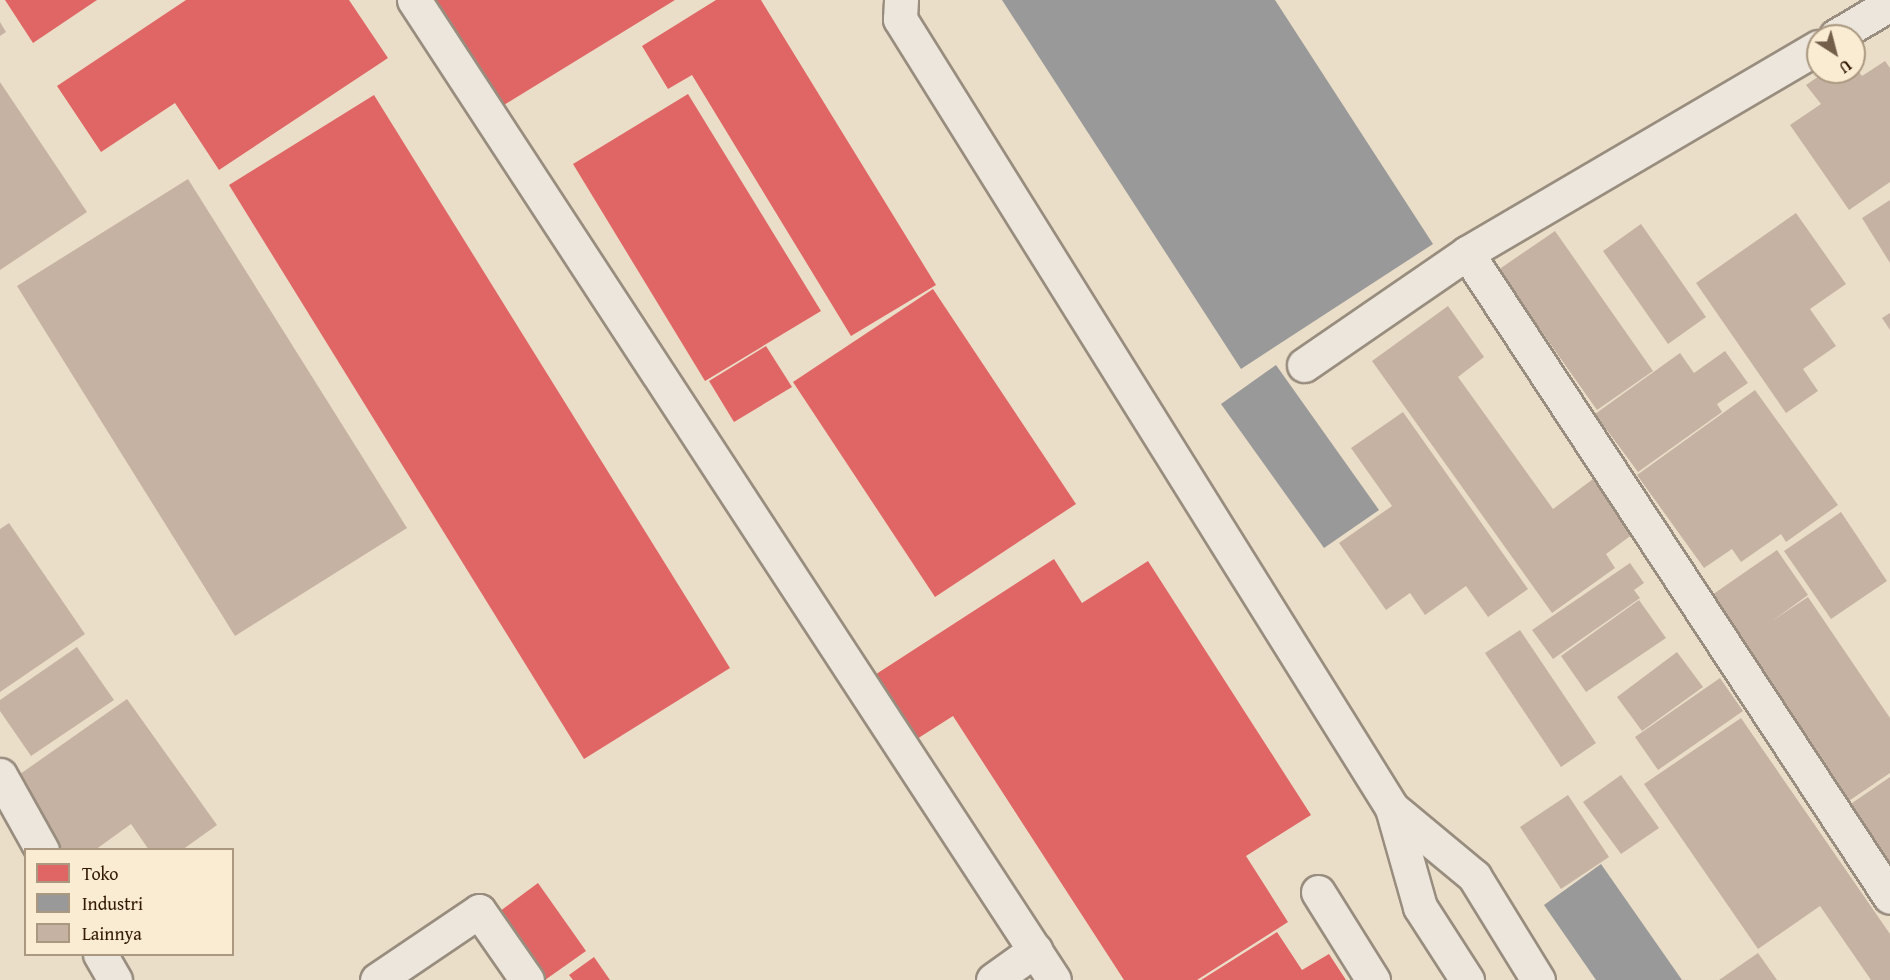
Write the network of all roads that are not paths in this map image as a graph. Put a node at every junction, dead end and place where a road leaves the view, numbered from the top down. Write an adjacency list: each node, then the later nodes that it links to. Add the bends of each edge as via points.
1 (414, 0): 13 (street)
2 (902, 0): 9 (street, via 900,19)
3 (1890, 4): 4 (street)
4 (1856, 24)
5 (1806, 53): 6 (street)
6 (1467, 253): 7 (street); 12 (street)
7 (1304, 365)
8 (0, 775): 10 (street)
9 (1392, 808): 23 (street, via 1420,907); 24 (street, via 1474,876)
10 (41, 848)
11 (1318, 892): 22 (street)
12 (1890, 897)
13 (1035, 950): 20 (street); 21 (street)
14 (101, 956): 15 (street)
15 (114, 980)
16 (377, 980): 19 (street, via 479,911)
17 (398, 980): 18 (street, via 406,974)
18 (410, 980)
19 (527, 980)
20 (993, 980)
21 (1054, 980)
22 (1373, 980)
23 (1467, 980)
24 (1538, 980)

